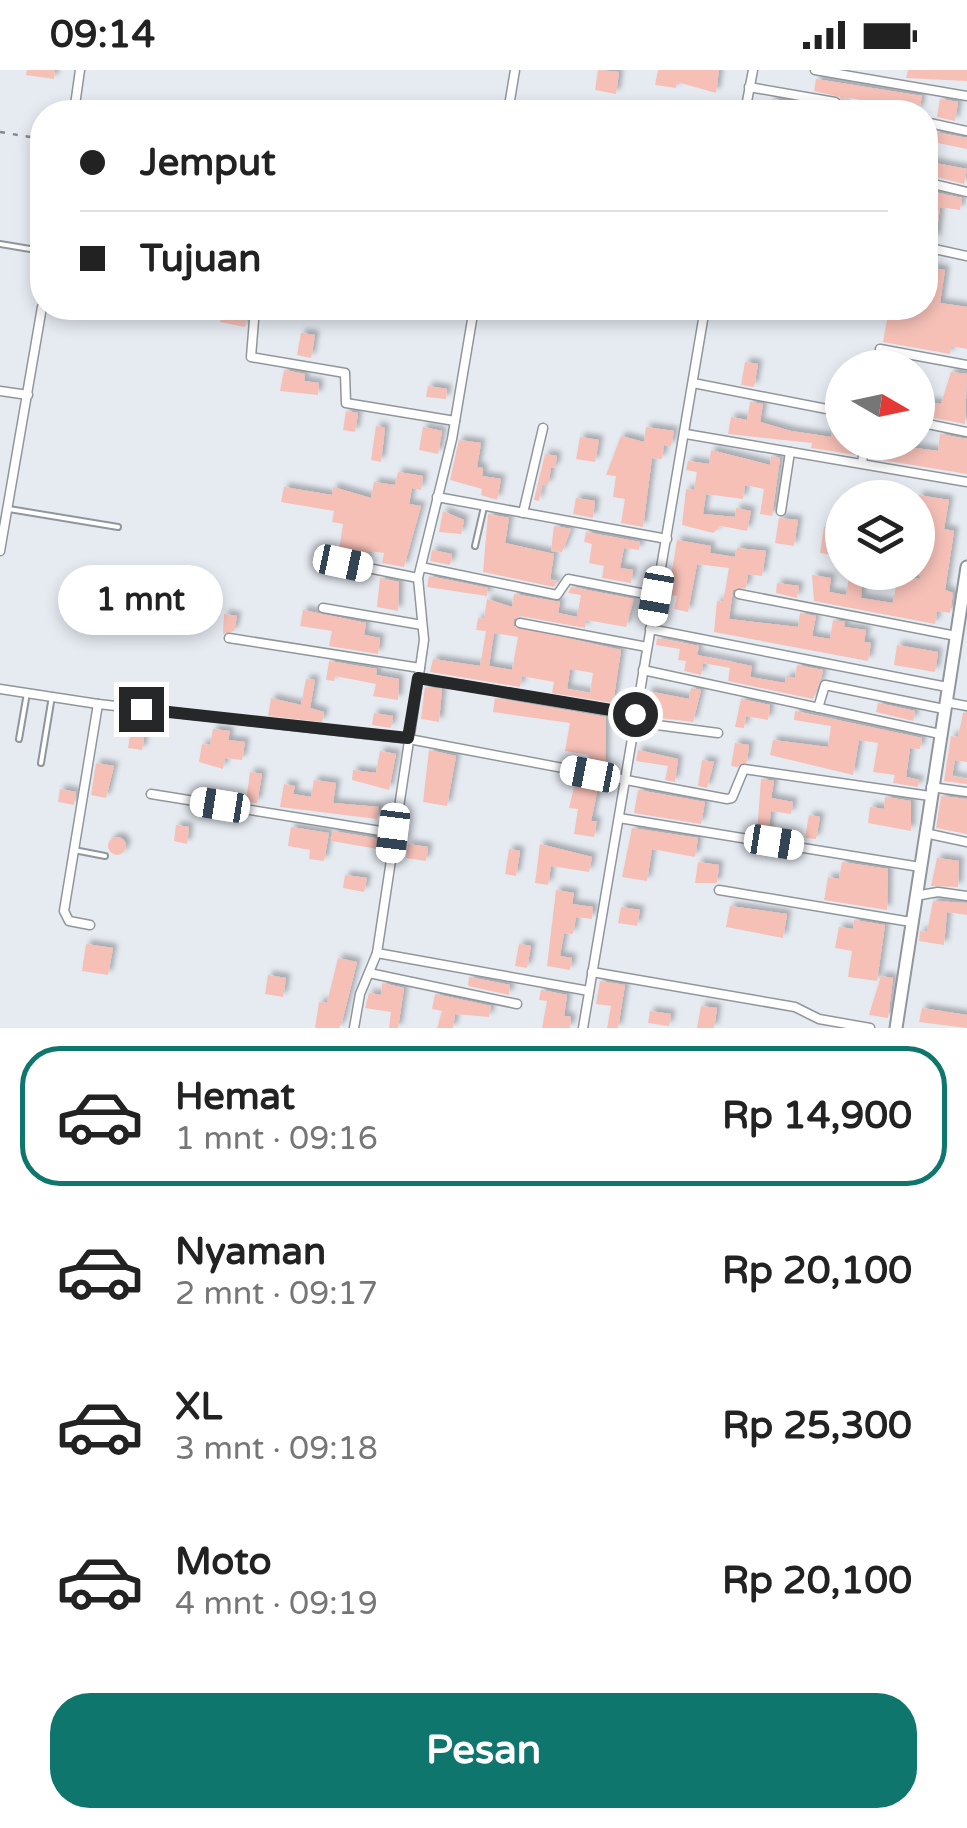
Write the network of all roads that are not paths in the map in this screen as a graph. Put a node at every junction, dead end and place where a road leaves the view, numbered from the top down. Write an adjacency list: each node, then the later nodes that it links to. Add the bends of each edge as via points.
1 (80, 70): 7 (street)
2 (516, 70): 8 (street)
3 (753, 70): 5 (street)
4 (815, 70): 6 (street)
5 (750, 87): 9 (street); 10 (street)
6 (967, 96)
7 (76, 100)
8 (510, 100)
9 (747, 100)
10 (824, 100)
11 (938, 125): 12 (street)
12 (967, 131)
13 (938, 185): 14 (street)
14 (967, 192)
15 (0, 244): 16 (lane)
16 (30, 250)
17 (938, 250): 18 (street)
18 (967, 256)
19 (40, 320): 27 (street)
20 (255, 320): 29 (street, via 251,357 345,374 346,404)
21 (472, 320): 29 (street)
22 (703, 320): 25 (street)
23 (880, 349): 24 (street)
24 (967, 365)
25 (693, 383): 28 (street); 33 (street)
26 (0, 390): 27 (street)
27 (28, 396): 40 (street)
28 (825, 409)
29 (454, 421): 38 (street)
30 (935, 425): 32 (street)
31 (544, 428): 42 (street)
32 (967, 432)
33 (686, 434): 34 (street); 44 (street)
34 (790, 452): 36 (street); 41 (street)
35 (862, 460): 36 (street)
36 (862, 463): 37 (street)
37 (967, 482)
38 (438, 498): 39 (street); 48 (street)
39 (484, 506): 42 (street); 45 (lane)
40 (8, 509): 43 (lane); 46 (street)
41 (781, 510)
42 (523, 513): 44 (street)
43 (118, 527)
44 (667, 540): 52 (street)
45 (475, 546)
46 (0, 551)
47 (343, 563): 50 (street)
48 (420, 567): 50 (street); 52 (street, via 557,595 568,579)
49 (967, 567): 58 (street)
50 (418, 578): 55 (street)
51 (738, 594): 58 (street)
52 (656, 596): 56 (street)
53 (323, 608): 55 (street)
54 (520, 623): 59 (street)
55 (422, 625): 60 (street)
56 (650, 629): 59 (street); 63 (street)
57 (229, 638): 60 (street)
58 (959, 643): 63 (street)
59 (647, 647): 61 (street)
60 (420, 668): 62 (street)
61 (643, 670): 70 (street); 71 (street)
62 (418, 678): 71 (street); 74 (street)
63 (947, 687): 68 (street)
64 (0, 689): 65 (street)
65 (27, 693): 66 (street); 75 (lane)
66 (52, 696): 67 (street); 76 (lane)
67 (98, 704): 74 (street); 85 (street)
68 (944, 705): 69 (street); 70 (street, via 825,685); 73 (street)
69 (967, 706)
70 (818, 708): 73 (street)
71 (634, 718): 72 (street); 77 (street)
72 (718, 734)
73 (940, 734): 78 (street)
74 (408, 738): 77 (street); 82 (street)
75 (19, 739)
76 (41, 763)
77 (624, 782): 78 (street, via 727,799 744,769); 81 (street)
78 (930, 791): 79 (street); 83 (street)
79 (967, 792)
80 (151, 794): 82 (street)
81 (619, 818): 87 (street); 94 (street)
82 (393, 833): 93 (street)
83 (925, 833): 84 (street); 87 (street)
84 (967, 842)
85 (74, 850): 86 (lane); 92 (street, via 64,912 69,921)
86 (105, 856)
87 (920, 866): 89 (street)
88 (719, 890): 91 (street)
89 (915, 896): 90 (street); 91 (street)
90 (967, 896)
91 (911, 922): 101 (street)
92 (90, 924)
93 (377, 953): 95 (street); 96 (street)
94 (592, 972): 96 (street); 100 (street, via 794,1007 818,1019)
95 (369, 973): 97 (street); 98 (street)
96 (588, 991): 99 (street)
97 (517, 1004)
98 (354, 1028)
99 (582, 1028)
100 (870, 1028)
101 (896, 1028)

